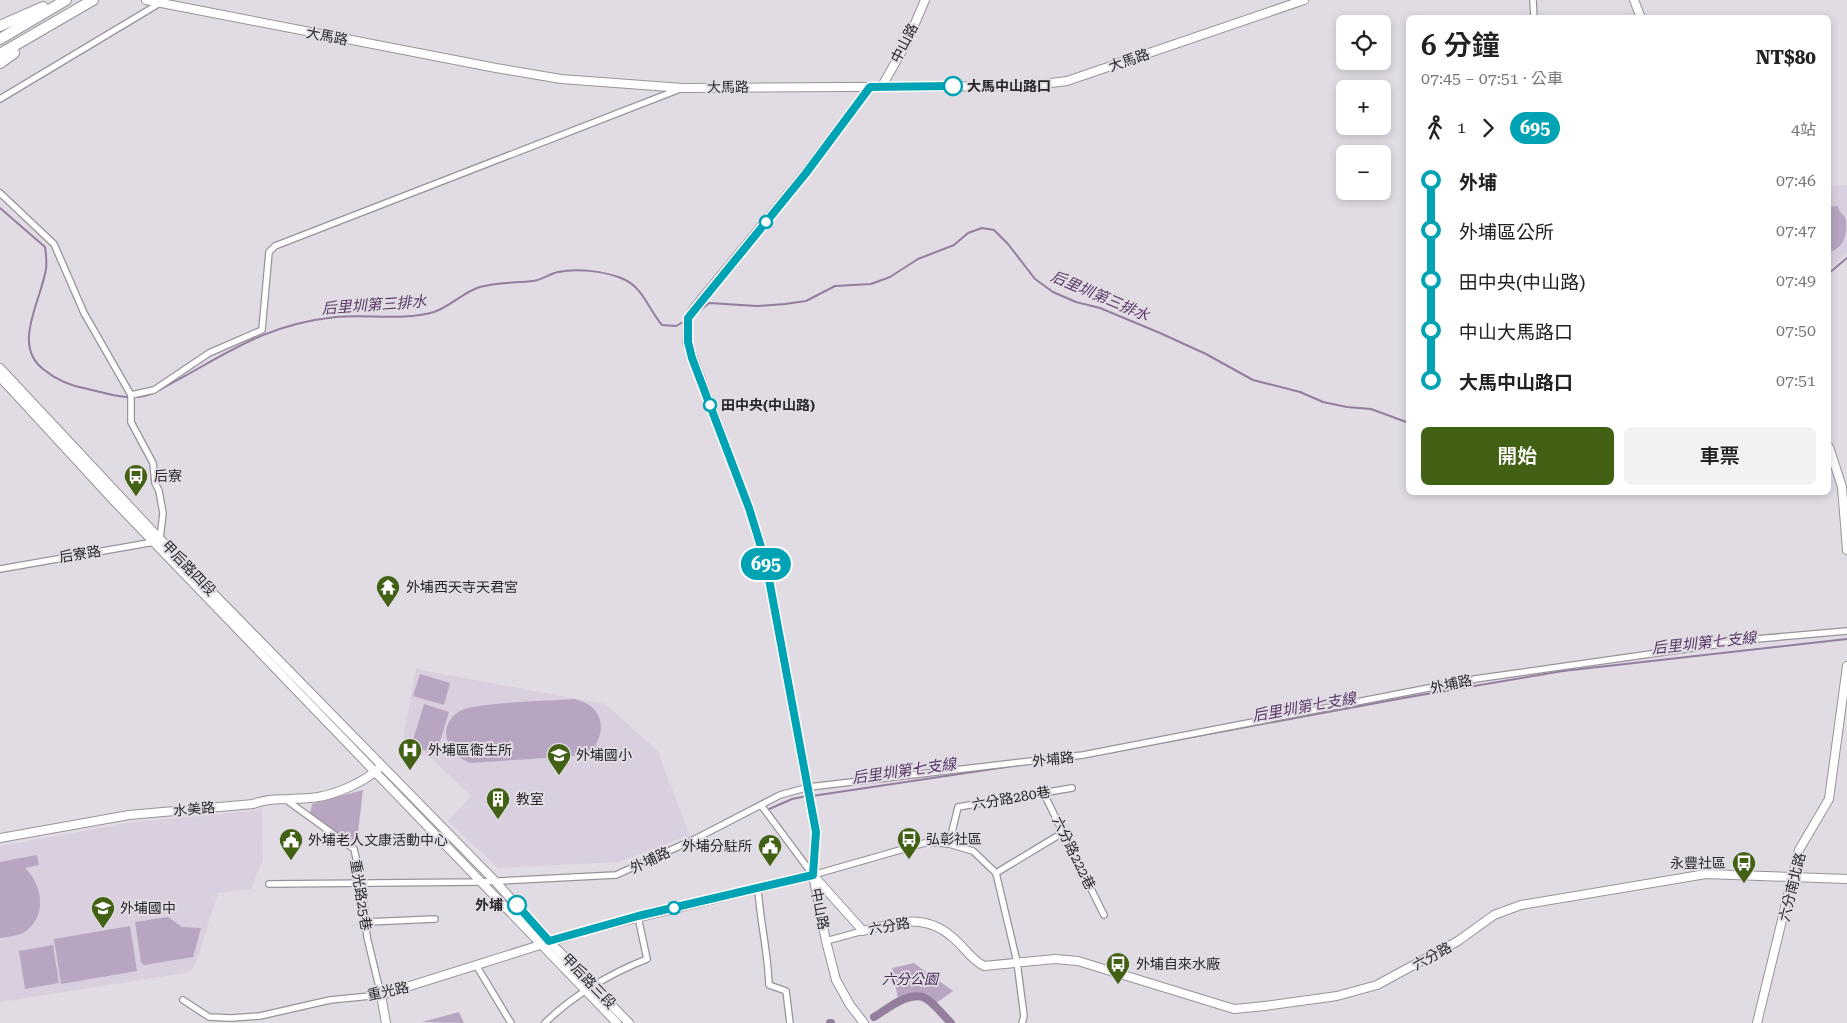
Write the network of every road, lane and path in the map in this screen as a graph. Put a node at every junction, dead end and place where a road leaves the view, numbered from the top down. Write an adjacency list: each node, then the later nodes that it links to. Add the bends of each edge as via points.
1 (60, 0): 13 (highway)
2 (66, 0): 14 (highway)
3 (93, 0): 12 (highway)
4 (146, 0): 9 (street, 大馬路)
5 (925, 0): 17 (street, 中山路, via 907,42)
6 (1304, 0): 17 (street, 大馬路, via 1067,81 1028,86)
7 (1533, 0): 10 (street)
8 (1634, 0): 11 (street)
9 (161, 2): 19 (street, 大馬路, via 515,71); 20 (street)
10 (1534, 15)
11 (1640, 15)
12 (55, 24): 15 (highway); 16 (highway)
13 (0, 26)
14 (0, 39)
15 (0, 54)
16 (0, 63)
17 (882, 86): 18 (street, 大馬路)
18 (870, 87): 19 (street, 大馬路); 33 (street, 中山路, via 806,173 688,318 692,358 749,508 766,563)
19 (683, 88): 24 (street, via 275,246 269,252 262,330 209,353 154,390)
20 (0, 99)
21 (0, 193): 24 (street, via 54,244 84,313)
22 (0, 368): 26 (street, 甲后路四段)
23 (0, 377): 26 (street, 甲后路四段)
24 (132, 394): 26 (street, via 131,422 152,463 163,513)
25 (1831, 453): 27 (street, via 1842,487)
26 (157, 540): 28 (street, 后寮路); 31 (street, 甲后路四段); 32 (street, 甲后路四段)
27 (1847, 550)
28 (0, 569)
29 (1847, 631): 33 (street, 外埔路, via 1756,639 1484,677 1083,755)
30 (1847, 666): 43 (street, 六分南北路, via 1829,799 1799,850)
31 (382, 765): 32 (street, 水美路); 45 (street, 甲后路三段)
32 (375, 772): 36 (street, 水美路, via 319,797); 46 (street, 甲后路三段)
33 (808, 788): 37 (street, 外埔路, via 780,795); 42 (street, 中山路, via 816,832)
34 (1072, 788): 35 (street, 六分路280巷)
35 (1043, 792): 38 (street, 六分路222巷); 40 (street, 六分路280巷, via 958,807)
36 (285, 799): 39 (street, 水美路, via 129,815); 48 (street, 重光路25巷, via 354,849)
37 (760, 805): 42 (street); 45 (street, 外埔路, via 616,875)
38 (1064, 832): 41 (street); 50 (street, 六分路222巷)
39 (0, 838)
40 (949, 844): 41 (street, via 973,851); 42 (street, via 928,842)
41 (996, 873): 58 (street)
42 (813, 875): 49 (street); 54 (street, 六分路); 56 (street, 中山路)
43 (1793, 876): 44 (street, 六分路); 58 (street, 六分路, via 1706,874 1521,905 1494,915 1458,942 1377,985 1337,996 1265,1006 1234,1008 1078,962 1055,959); 73 (street, 六分南北路)
44 (1847, 879)
45 (495, 881): 46 (street, 外埔路); 55 (street, 甲后路三段)
46 (480, 882): 48 (street, 外埔路); 57 (street, 甲后路三段)
47 (269, 884): 48 (street, 外埔路)
48 (362, 884): 53 (street, 重光路25巷)
49 (758, 889): 51 (street); 70 (street, via 769,985 786,991)
50 (1104, 915)
51 (638, 916): 55 (street); 60 (street, via 647,959)
52 (435, 919): 53 (street)
53 (367, 922): 62 (street, 重光路25巷, via 367,937)
54 (863, 931): 56 (street); 58 (street, 六分路, via 896,922 924,922 953,937 974,961 984,966)
55 (549, 941): 57 (street); 60 (street, 甲后路三段)
56 (826, 941): 71 (street, 中山路, via 836,980)
57 (540, 946): 59 (street, 重光路); 61 (street, 甲后路三段)
58 (1017, 962): 72 (street, via 1024,1016)
59 (476, 965): 62 (street, 重光路); 66 (street)
60 (594, 986): 61 (street); 69 (street, 甲后路三段)
61 (586, 992): 67 (street, via 559,1009); 68 (street, 甲后路三段)
62 (381, 995): 64 (street, 重光路, via 330,1000); 65 (street)
63 (183, 1000): 64 (street, 重光路, via 209,1017)
64 (231, 1021)
65 (386, 1023)
66 (511, 1023)
67 (545, 1023)
68 (617, 1023)
69 (630, 1023)
70 (790, 1023)
71 (864, 1023)
72 (1022, 1023)
73 (1757, 1023)

